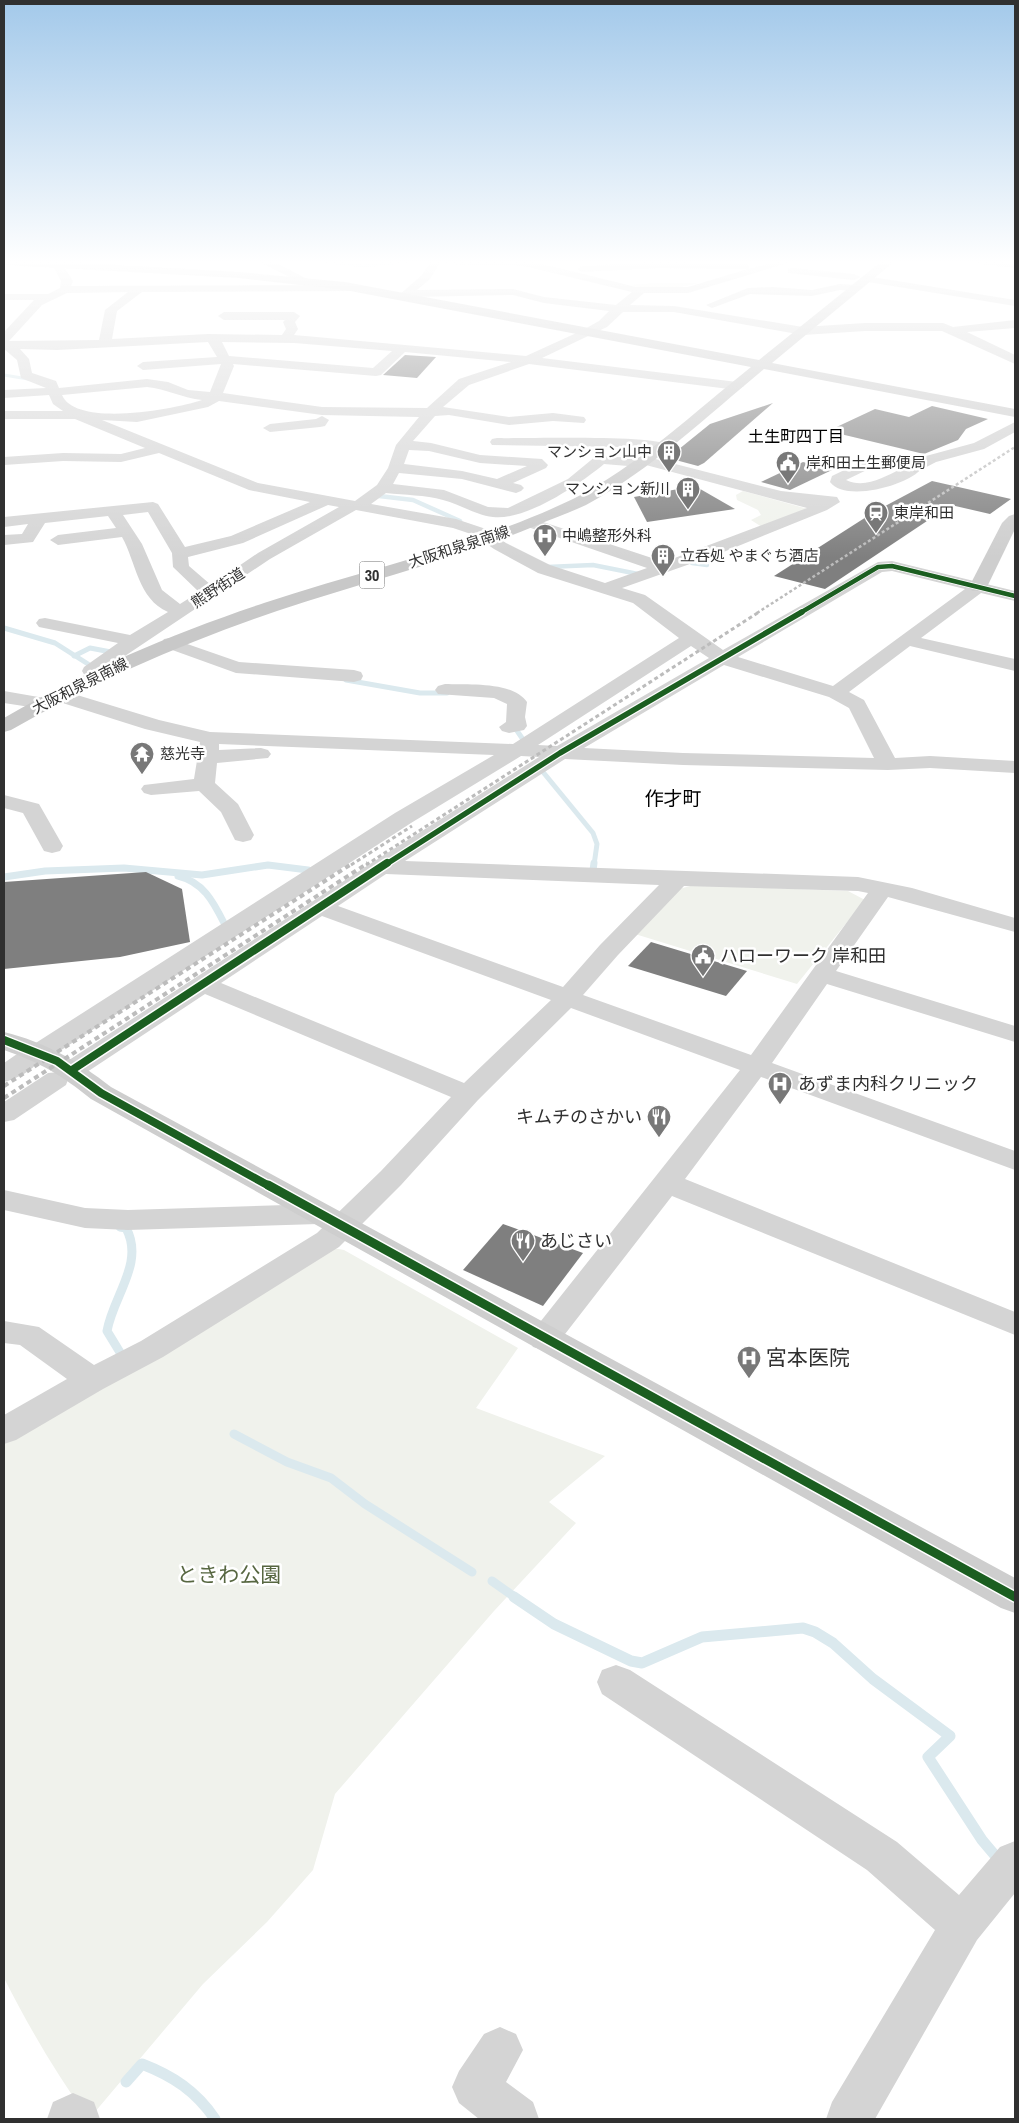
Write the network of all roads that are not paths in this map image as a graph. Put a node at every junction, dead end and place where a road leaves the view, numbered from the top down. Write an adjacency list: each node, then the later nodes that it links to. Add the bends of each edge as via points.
1 (23, 360): 16 (street, via 26,375)
2 (138, 360): 13 (street)
3 (218, 360): 13 (street)
4 (225, 360): 15 (street, via 228,366)
5 (238, 360): 10 (street)
6 (389, 360): 12 (street, via 376,372)
7 (528, 360): 19 (street); 24 (street, 熊野街道, via 464,382)
8 (737, 360): 11 (main road)
9 (770, 360): 11 (main road, 大阪和泉泉南線 / 30)
10 (264, 362): 12 (street)
11 (764, 365): 19 (main road, 大阪和泉泉南線 / 30); 25 (main road)
12 (316, 366): 17 (street)
13 (145, 373): 20 (street); 22 (street, via 186,394)
14 (13, 376): 16 (street)
15 (222, 376): 18 (street); 22 (street)
16 (30, 377): 20 (street)
17 (303, 377)
18 (241, 378)
19 (737, 386): 35 (main road, 大阪和泉泉南線 / 30)
20 (54, 389): 21 (street); 26 (street, via 58,401)
21 (4, 394)
22 (214, 396): 23 (street); 28 (street, via 213,400 203,404)
23 (332, 411): 24 (street); 31 (street, via 320,423)
24 (431, 411): 29 (street, via 509,421 553,417); 34 (street, 熊野街道)
25 (1015, 413)
26 (77, 415): 27 (street); 28 (street); 33 (street)
27 (4, 416)
28 (137, 418): 33 (street, via 158,422)
29 (579, 420)
30 (1015, 426): 39 (street, via 979,446 931,459)
31 (270, 428)
32 (497, 442): 35 (street, via 632,442)
33 (163, 443): 36 (street, via 121,458); 43 (street, via 254,487)
34 (403, 445): 38 (street, 熊野街道); 40 (street, via 431,447 480,460 537,462 541,465)
35 (662, 446): 37 (main road, 大阪和泉泉南線 / 30)
36 (4, 461)
37 (642, 461): 42 (street, via 601,459 573,482); 44 (main road, 大阪和泉泉南線 / 30); 56 (street, via 781,496 832,500 757,534)
38 (395, 468): 40 (street, via 434,470); 41 (street, 熊野街道)
39 (915, 468)
40 (500, 483): 42 (street)
41 (383, 488): 42 (street, via 445,496 490,513 511,512); 45 (street, 熊野街道)
42 (546, 497): 44 (street)
43 (324, 501): 45 (street); 55 (street, via 245,539 206,550)
44 (572, 505): 50 (main road, 大阪和泉泉南線 / 30)
45 (356, 506): 52 (street, via 456,524 480,532); 59 (street, 熊野街道, via 264,556)
46 (113, 511): 47 (street); 51 (street); 55 (street, via 153,507)
47 (39, 519): 48 (street); 53 (street, via 27,539)
48 (4, 522)
49 (1014, 522): 57 (street)
50 (531, 523): 52 (main road, 大阪和泉泉南線 / 30); 56 (street)
51 (126, 532): 54 (street); 61 (street, via 137,549 149,585 171,608)
52 (489, 539): 58 (street, via 544,569); 66 (main road, 大阪和泉泉南線 / 30, via 271,607)
53 (4, 540)
54 (58, 540)
55 (180, 553): 59 (street, via 181,567)
56 (664, 568): 58 (street)
57 (978, 586): 60 (street); 64 (street); 67 (street, via 892,566 878,567)
58 (606, 588): 63 (street, via 639,599)
59 (210, 593): 61 (street, 熊野街道)
60 (1015, 596)
61 (181, 612): 65 (street, 熊野街道)
62 (45, 623): 65 (street)
63 (691, 638): 67 (street); 76 (street)
64 (907, 640): 68 (street); 72 (street)
65 (133, 641): 70 (street, 熊野街道, via 91,671)
66 (170, 643): 69 (street, via 236,667); 70 (main road, 大阪和泉泉南線 / 30)
67 (722, 658): 72 (street); 78 (street)
68 (1015, 665)
69 (354, 676)
70 (94, 677): 74 (main road, 大阪和泉泉南線 / 30)
71 (445, 690): 76 (street, via 513,698 517,702)
72 (836, 693): 79 (street, via 858,704)
73 (4, 697): 74 (street)
74 (50, 699): 75 (main road, 大阪和泉泉南線 / 30); 77 (street, via 185,734)
75 (4, 726)
76 (513, 732): 77 (street, via 341,743 250,755); 78 (street); 95 (street, via 403,818)
77 (209, 748): 81 (street)
78 (560, 753): 79 (street); 86 (street)
79 (888, 764): 80 (street, via 930,762)
80 (1015, 767)
81 (204, 784): 82 (street); 84 (street, via 230,809)
82 (151, 789)
83 (4, 801): 85 (street, via 31,809)
84 (243, 836)
85 (52, 846)
86 (381, 867): 87 (street); 89 (street)
87 (678, 879): 88 (street, via 858,884); 93 (street)
88 (883, 888): 90 (street); 91 (street)
89 (320, 907): 92 (street); 93 (street)
90 (1015, 925)
91 (820, 974): 94 (street); 96 (street)
92 (202, 984): 97 (street); 98 (street)
93 (567, 998): 96 (street); 98 (street)
94 (1015, 1034)
95 (18, 1055): 97 (street)
96 (756, 1066): 100 (street); 101 (street)
97 (65, 1074): 99 (street); 103 (street)
98 (468, 1094): 103 (street, via 391,1178)
99 (4, 1114)
100 (1015, 1161)
101 (667, 1183): 104 (street); 106 (street)
102 (4, 1200): 103 (street, via 85,1218)
103 (330, 1220): 106 (street); 107 (street, via 328,1240 152,1349)
104 (1015, 1324)
105 (4, 1332): 107 (street, via 28,1334)
106 (544, 1339): 109 (street)
107 (92, 1380): 108 (street)
108 (4, 1432)
109 (1015, 1598)
110 (616, 1682): 112 (street, via 882,1856)
111 (1012, 1870): 112 (street)
112 (962, 1925): 117 (street)
113 (500, 2050): 116 (street, via 475,2087)
114 (70, 2119): 115 (street, via 74,2116)
115 (78, 2119)
116 (516, 2119)
117 (849, 2119)

